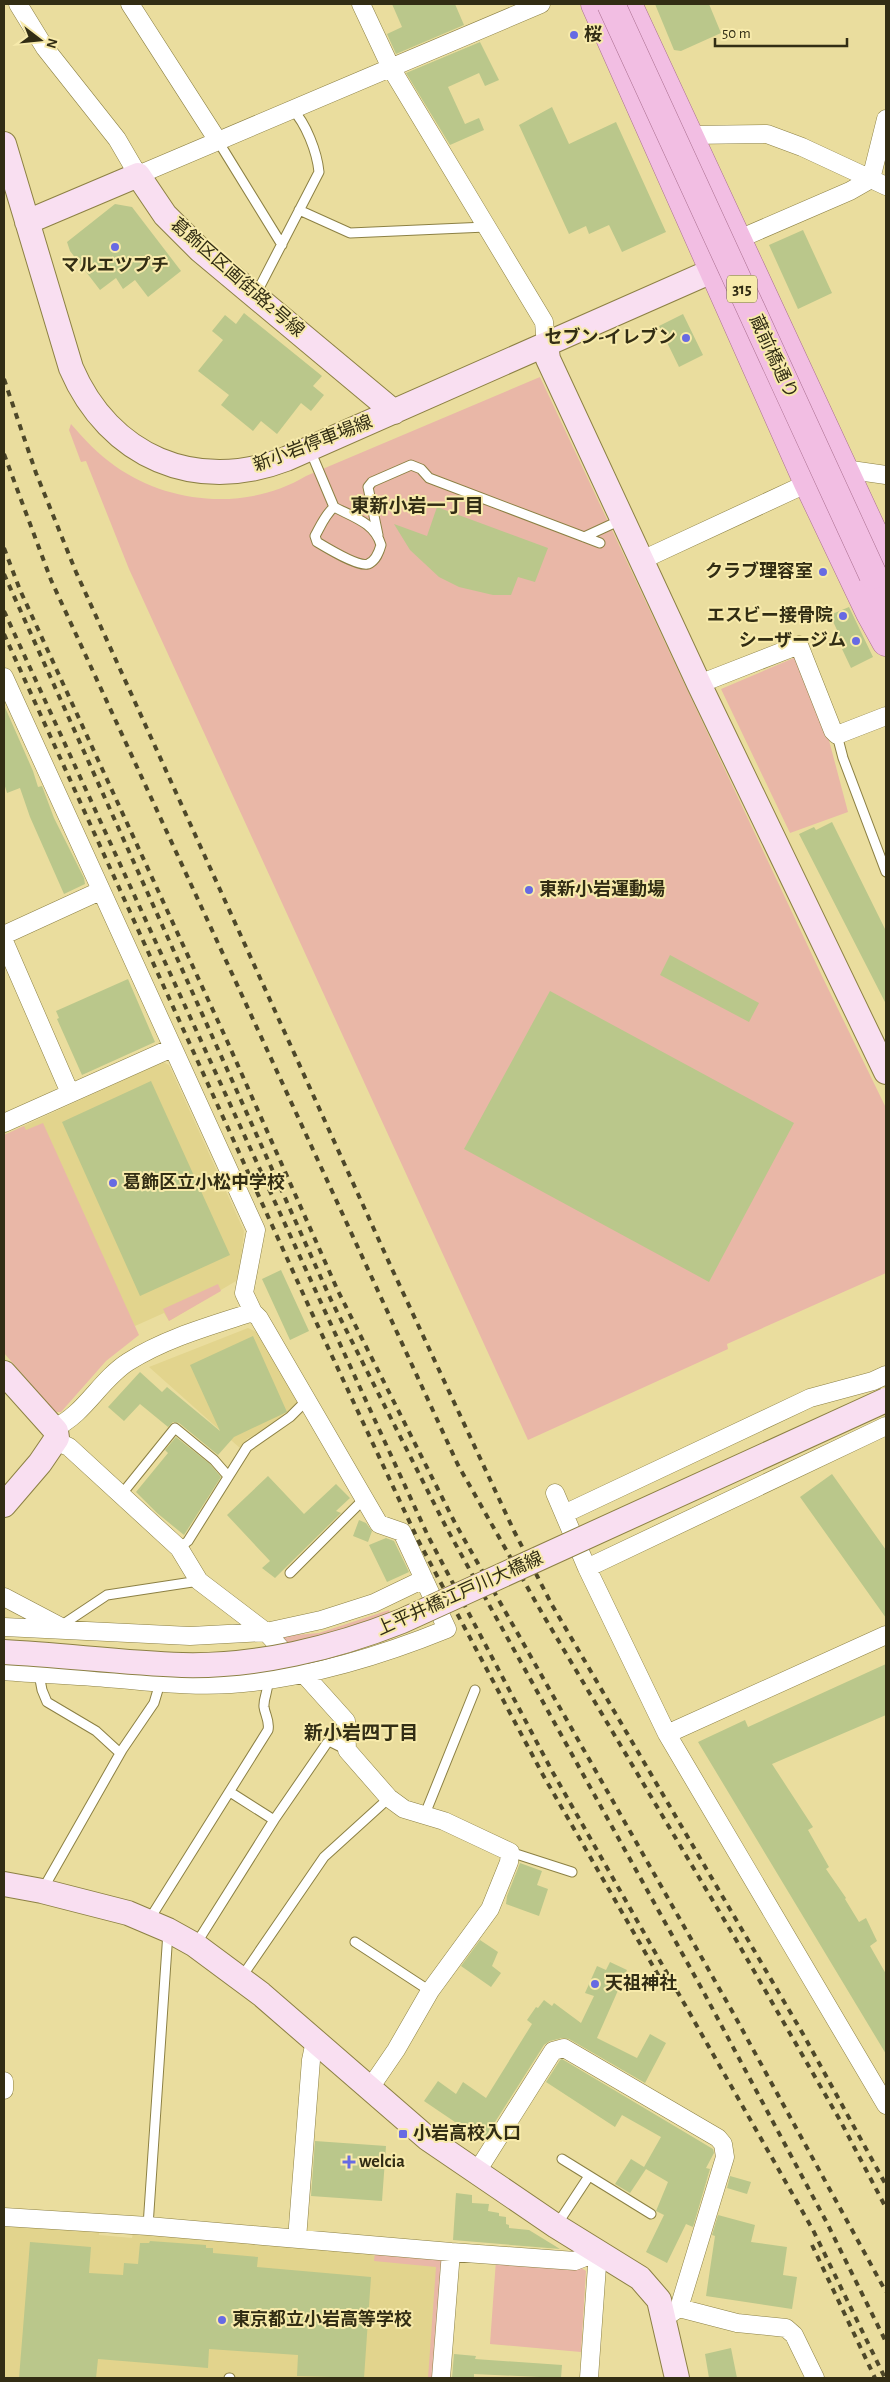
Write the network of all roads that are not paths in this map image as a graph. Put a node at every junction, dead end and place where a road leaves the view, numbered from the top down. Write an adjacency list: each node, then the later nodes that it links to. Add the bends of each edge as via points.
1 (18, 4): 14 (street, via 45,48 117,139)
2 (130, 4): 12 (street)
3 (361, 4): 8 (street)
4 (541, 4): 8 (street)
5 (595, 4): 21 (main road)
6 (611, 4): 37 (main road, 蔵前橋通り / 315, bridge)
7 (628, 4): 11 (main road)
8 (392, 68): 9 (street); 18 (street)
9 (291, 109): 12 (street); 16 (lane, via 299,117 318,161 319,172)
10 (886, 119): 15 (street)
11 (689, 135): 15 (street, via 767,134); 20 (main road)
12 (218, 141): 14 (street); 19 (lane)
13 (4, 144): 17 (street, 新小岩停車場線)
14 (138, 175): 17 (street); 22 (street, 葛飾区区画街路2号線, via 165,215 200,250)
15 (878, 182): 20 (street, via 850,191)
16 (299, 210): 18 (lane, via 350,233); 19 (lane)
17 (27, 222): 27 (street, 新小岩停車場線, via 76,379 92,407 135,448 170,464 216,473 259,469)
18 (486, 227): 25 (street, via 544,322)
19 (282, 245): 22 (lane)
20 (742, 248): 21 (street, 新小岩停車場線); 23 (main road)
21 (712, 271): 24 (main road); 25 (street, 新小岩停車場線)
22 (255, 296): 26 (street, 葛飾区区画街路2号線)
23 (768, 304): 24 (main road, via 758,298 746,297 736,303); 28 (main road)
24 (731, 313): 30 (main road)
25 (546, 346): 26 (street, 新小岩停車場線); 32 (street, via 548,359)
26 (394, 412): 27 (street, 新小岩停車場線)
27 (309, 449): 31 (lane)
28 (844, 469): 29 (street); 37 (main road)
29 (886, 475)
30 (808, 483): 36 (street); 39 (main road)
31 (334, 507): 33 (lane, via 373,528); 33 (lane, via 327,513 316,536 317,542 357,563 367,564 379,553)
32 (623, 519): 34 (lane); 36 (street)
33 (378, 535): 34 (lane, via 368,487 372,482 411,465 421,469 429,478)
34 (584, 537): 35 (lane)
35 (600, 543)
36 (642, 560): 41 (street)
37 (882, 577): 38 (main road, 蔵前橋通り / 315)
38 (886, 610)
39 (886, 642)
40 (4, 677): 42 (street)
41 (698, 684): 44 (street, via 799,645); 50 (street)
42 (7, 696): 46 (street)
43 (886, 716): 44 (street)
44 (837, 735): 45 (lane)
45 (886, 872)
46 (100, 891): 47 (street); 49 (street)
47 (4, 935)
48 (4, 940): 51 (street)
49 (172, 1048): 51 (street); 53 (street, via 256,1230 244,1292)
50 (886, 1072)
51 (70, 1094): 52 (street)
52 (4, 1123)
53 (252, 1312): 56 (street, via 259,1318); 59 (street, via 189,1333 127,1363 100,1386)
54 (4, 1373): 59 (street)
55 (882, 1386): 57 (street); 65 (street, via 810,1398); 76 (street, 上平井橋江戸川大橋線, bridge, via 402,1621 345,1642 222,1664 183,1665)
56 (306, 1400): 60 (lane, via 290,1417 247,1447); 63 (street)
57 (886, 1415)
58 (886, 1426): 67 (street)
59 (55, 1435): 62 (street); 64 (street, via 40,1463)
60 (228, 1476): 62 (lane, via 175,1428); 66 (lane, via 188,1541)
61 (555, 1493): 65 (street)
62 (121, 1494): 66 (street)
63 (364, 1499): 68 (lane); 69 (street, via 379,1524 402,1532)
64 (4, 1505)
65 (564, 1514): 67 (street)
66 (179, 1548): 70 (street)
67 (587, 1568): 83 (street)
68 (290, 1573)
69 (424, 1579): 74 (street, via 374,1603 321,1620); 79 (street, via 447,1628 378,1654)
70 (199, 1581): 73 (lane, via 107,1595); 74 (street)
71 (4, 1597): 73 (street)
72 (4, 1627): 73 (street)
73 (64, 1628): 74 (street, via 190,1636)
74 (266, 1632): 79 (street)
75 (886, 1635): 83 (street)
76 (4, 1652)
77 (4, 1671): 78 (street)
78 (40, 1674): 81 (street); 85 (lane, via 47,1702 96,1731)
79 (303, 1674): 80 (street); 84 (street, via 346,1721)
80 (267, 1679): 81 (street, via 232,1684); 86 (lane, via 269,1685 264,1706 268,1730)
81 (160, 1683): 85 (lane, via 154,1704)
82 (475, 1690): 88 (lane)
83 (667, 1734): 103 (street)
84 (347, 1750): 87 (street); 89 (lane, via 327,1743)
85 (120, 1753): 93 (lane)
86 (230, 1792): 89 (lane); 94 (lane)
87 (389, 1798): 88 (street, via 404,1810); 97 (lane, via 324,1857)
88 (425, 1814): 90 (street)
89 (274, 1820): 96 (lane)
90 (510, 1852): 91 (lane); 98 (street, via 490,1909)
91 (572, 1872)
92 (4, 1884): 93 (street)
93 (42, 1891): 94 (street, via 128,1913)
94 (159, 1925): 96 (street); 109 (lane)
95 (355, 1942): 98 (lane)
96 (195, 1945): 97 (street)
97 (241, 1978): 99 (street)
98 (430, 1992): 101 (street)
99 (315, 2041): 101 (street); 111 (street)
100 (4, 2081): 102 (street)
101 (370, 2088): 105 (street, via 428,2138)
102 (4, 2090)
103 (886, 2105)
104 (562, 2159): 106 (lane)
105 (476, 2173): 110 (street); 114 (street, via 553,2051 564,2048 718,2138 725,2157)
106 (589, 2176): 107 (lane); 110 (lane)
107 (651, 2214)
108 (4, 2217): 109 (street)
109 (148, 2226): 111 (street)
110 (556, 2226): 113 (street)
111 (297, 2239): 112 (street)
112 (451, 2252): 113 (street, via 575,2261); 115 (street)
113 (598, 2252): 114 (street, via 640,2278); 116 (street)
114 (672, 2313): 117 (street); 118 (street, via 786,2328 794,2335)
115 (441, 2378)
116 (589, 2378)
117 (677, 2378)
118 (815, 2378)

